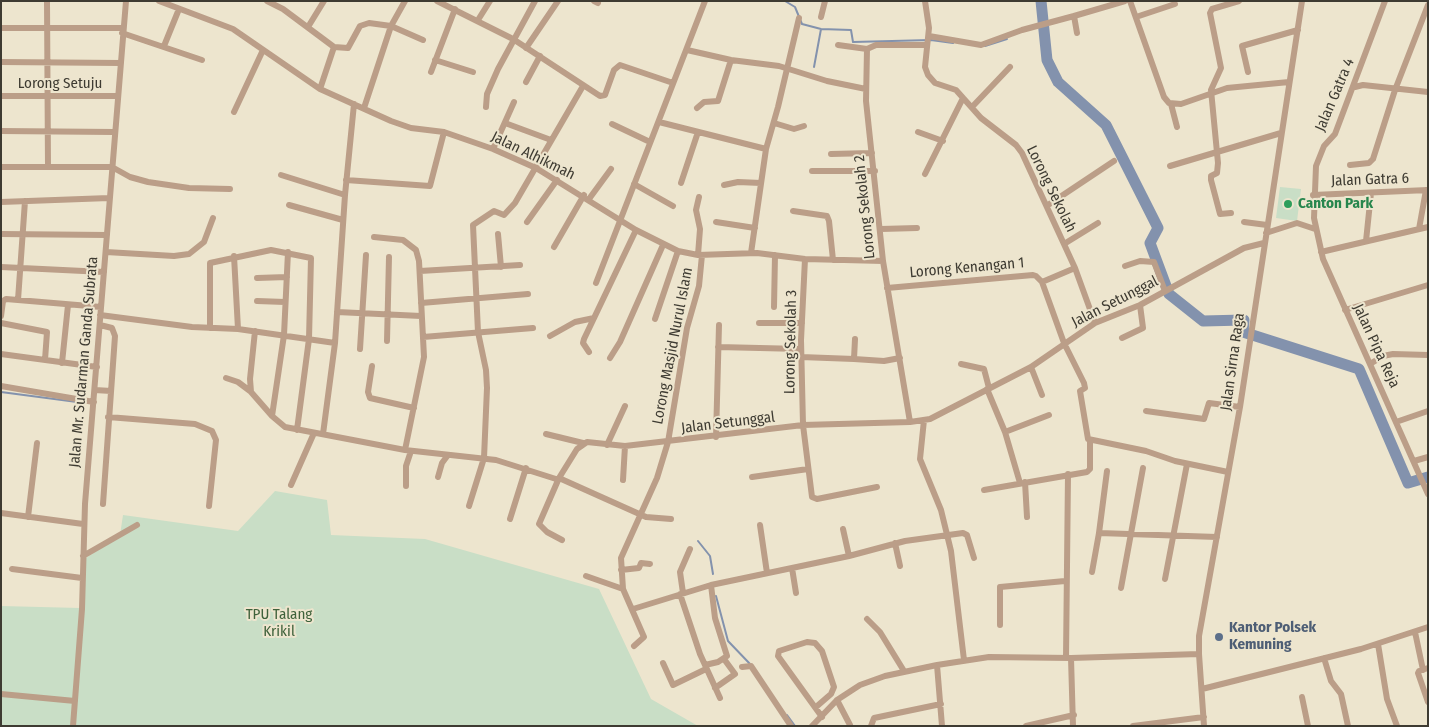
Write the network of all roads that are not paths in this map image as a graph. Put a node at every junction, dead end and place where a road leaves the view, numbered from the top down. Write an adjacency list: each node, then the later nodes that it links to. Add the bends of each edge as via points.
1 (47, 1): 33 (street)
2 (126, 1): 34 (street, Jalan Mr. Sudarman Ganda Subrata)
3 (159, 1): 22 (street, Jalan Alhikmah)
4 (267, 1): 23 (street)
5 (288, 1): 23 (street)
6 (324, 1): 31 (street)
7 (405, 1): 30 (street)
8 (437, 1): 24 (street)
9 (490, 1): 29 (street)
10 (535, 1): 37 (street)
11 (558, 1): 43 (street)
12 (705, 1): 46 (street)
13 (825, 1): 26 (street)
14 (925, 1): 39 (street, Lorong Sekolah)
15 (1125, 1): 25 (street)
16 (1130, 1): 27 (street)
17 (1239, 1): 68 (street, via 1211,11 1221,68)
18 (1302, 1): 35 (street, Jalan Sirna Raga)
19 (1385, 1): 63 (street, Jalan Gatra 4)
20 (1176, 4): 27 (street)
21 (1428, 5): 66 (street)
22 (179, 8): 41 (street); 45 (street, Jalan Alhikmah, via 233,30)
23 (283, 9): 31 (street)
24 (455, 10): 29 (street); 49 (street)
25 (1074, 16): 36 (street); 39 (street, via 981,45)
26 (821, 17)
27 (1136, 17): 75 (street, via 1164,97)
28 (799, 18): 55 (street)
29 (478, 20): 37 (street)
30 (392, 26): 38 (street); 42 (street, via 366,23 357,29 348,48); 78 (street)
31 (308, 27): 42 (street)
32 (1, 28): 33 (street)
33 (47, 28): 34 (street); 52 (street)
34 (122, 30): 41 (street); 53 (street, Jalan Mr. Sudarman Ganda Subrata)
35 (1298, 30): 58 (street, via 1242,46); 60 (street, Jalan Sirna Raga)
36 (1077, 34)
37 (513, 39): 43 (street); 76 (street, via 487,94)
38 (422, 40)
39 (928, 40): 44 (street, via 876,45); 72 (street, Lorong Sekolah, via 925,67 931,80 954,89)
40 (838, 45): 44 (street)
41 (164, 46): 48 (street)
42 (334, 46): 64 (street)
43 (526, 48): 47 (street)
44 (867, 49): 65 (street, Lorong Sekolah 2)
45 (263, 50): 64 (street, Jalan Alhikmah); 80 (street)
46 (687, 50): 50 (street); 61 (street)
47 (540, 56): 59 (street); 62 (street)
48 (202, 60)
49 (435, 60): 56 (street); 57 (street)
50 (731, 60): 55 (street); 79 (street, via 718,102 704,102)
51 (1, 62): 52 (street)
52 (47, 63): 53 (street); 70 (street)
53 (121, 63): 71 (street, Jalan Mr. Sudarman Ganda Subrata)
54 (1010, 67): 77 (street)
55 (788, 68): 65 (street, via 826,81); 84 (street)
56 (430, 72)
57 (473, 72)
58 (1248, 72)
59 (526, 82)
60 (1289, 82): 68 (street, via 1226,88); 93 (street, Jalan Sirna Raga)
61 (673, 83): 62 (street, via 624,64 614,70 604,96 598,96); 81 (street)
62 (583, 86): 94 (street)
63 (1355, 87): 66 (street); 124 (street, Jalan Gatra 4, via 1335,134 1319,157)
64 (320, 89): 74 (street, Jalan Alhikmah)
65 (866, 89): 100 (street, Lorong Sekolah 2)
66 (1395, 90): 67 (street); 103 (street, via 1372,159 1369,163)
67 (1428, 92)
68 (1211, 93): 75 (street, via 1181,104); 99 (street)
69 (1, 96): 70 (street, Lorong Setuju)
70 (47, 96): 71 (street, Lorong Setuju); 88 (street)
71 (118, 96): 89 (street, Jalan Mr. Sudarman Ganda Subrata)
72 (964, 98): 77 (street, Lorong Sekolah); 95 (street)
73 (514, 102): 82 (street)
74 (354, 104): 78 (street, Jalan Alhikmah); 114 (street)
75 (1171, 104): 86 (street)
76 (486, 107)
77 (972, 107): 131 (street, Lorong Sekolah, via 1016,145)
78 (364, 108): 90 (street, Jalan Alhikmah, via 411,128)
79 (697, 108)
80 (234, 112)
81 (658, 122): 91 (street); 96 (street)
82 (505, 123): 94 (street); 97 (street)
83 (612, 124): 96 (street)
84 (774, 124): 85 (street, via 794,129); 98 (street)
85 (804, 126)
86 (1177, 127)
87 (1, 131): 88 (street)
88 (47, 132): 89 (street); 106 (street)
89 (114, 132): 107 (street, Jalan Mr. Sudarman Ganda Subrata)
90 (444, 132): 97 (street, Jalan Alhikmah); 114 (street, via 430,186)
91 (698, 132): 98 (street); 116 (street)
92 (918, 132): 95 (street)
93 (1281, 133): 99 (street); 142 (street, Jalan Sirna Raga)
94 (551, 140): 108 (street)
95 (942, 141): 112 (street)
96 (650, 142): 118 (street)
97 (493, 149): 108 (street, Jalan Alhikmah)
98 (766, 149): 117 (street)
99 (1216, 151): 104 (street); 134 (street, via 1217,173 1211,176 1211,180 1220,214)
100 (872, 153): 101 (street); 111 (street, Lorong Sekolah 2)
101 (831, 154)
102 (1114, 161): 131 (street)
103 (1350, 165)
104 (1170, 166)
105 (1, 167): 106 (street)
106 (48, 167): 107 (street)
107 (112, 167): 120 (street, via 148,182); 127 (street, Jalan Mr. Sudarman Ganda Subrata)
108 (536, 168): 115 (street, Jalan Alhikmah); 179 (street, via 506,214 502,216 494,211 474,224)
109 (610, 169): 125 (street)
110 (812, 171): 111 (street)
111 (875, 171): 146 (street, Lorong Sekolah 2)
112 (926, 174)
113 (281, 175): 123 (street)
114 (346, 180): 123 (street)
115 (557, 180): 125 (street, Jalan Alhikmah); 138 (street)
116 (681, 183)
117 (761, 183): 119 (street); 144 (street)
118 (634, 184): 132 (street); 136 (street)
119 (724, 185)
120 (230, 189)
121 (1427, 190): 122 (street, Jalan Gatra 6); 148 (street)
122 (1371, 193): 124 (street, Jalan Gatra 6); 156 (street)
123 (345, 195): 137 (street)
124 (1313, 195): 147 (street, Jalan Gatra 4)
125 (586, 197): 136 (street, Jalan Alhikmah); 160 (street)
126 (699, 197): 167 (street, Lorong Masjid Nurul Islam, via 696,210)
127 (108, 198): 128 (street); 154 (street, Jalan Mr. Sudarman Ganda Subrata)
128 (25, 201): 129 (street); 152 (street)
129 (1, 202)
130 (289, 205): 137 (street)
131 (1048, 205): 158 (street, Lorong Sekolah)
132 (673, 206)
133 (793, 211): 172 (street, via 827,216)
134 (1231, 213)
135 (213, 218): 162 (street, via 204,242 189,254 167,256)
136 (619, 218): 149 (street, Jalan Alhikmah); 186 (street)
137 (343, 220): 201 (street)
138 (527, 222)
139 (716, 222): 144 (street)
140 (1244, 222): 142 (street)
141 (1098, 223): 158 (street)
142 (1267, 225): 150 (street, Jalan Sirna Raga)
143 (1428, 227): 148 (street)
144 (754, 228): 165 (street)
145 (917, 228): 146 (street)
146 (881, 229): 173 (street, Lorong Sekolah 2)
147 (1315, 229): 150 (street, via 1298,223); 164 (street, Jalan Pipa Reja)
148 (1419, 229): 156 (street)
149 (636, 230): 159 (street, Jalan Alhikmah); 206 (street)
150 (1266, 233): 157 (street, Jalan Sirna Raga)
151 (1, 234): 152 (street)
152 (22, 234): 154 (street); 175 (street)
153 (498, 234): 178 (street)
154 (107, 235): 162 (street, Jalan Mr. Sudarman Ganda Subrata)
155 (374, 238): 182 (street, via 401,239 412,246 418,256)
156 (1366, 241): 164 (street)
157 (1264, 243): 189 (street, Jalan Setunggal, via 1244,248); 255 (street, Jalan Sirna Raga)
158 (1064, 244): 180 (street, Lorong Sekolah)
159 (663, 245): 161 (street, Jalan Alhikmah); 235 (street)
160 (554, 247)
161 (678, 251): 167 (street, Jalan Alhikmah); 207 (street)
162 (106, 252): 181 (street, Jalan Mr. Sudarman Ganda Subrata)
163 (288, 252): 169 (street, via 271,250); 183 (street); 223 (street, via 308,256 312,260)
164 (1321, 252): 199 (street, Jalan Pipa Reja)
165 (751, 253): 167 (street, Jalan Alhikmah); 168 (street, Jalan Alhikmah)
166 (366, 255): 202 (street)
167 (700, 255): 272 (street, Lorong Masjid Nurul Islam, via 699,286 688,328)
168 (775, 255): 171 (street, Jalan Alhikmah); 198 (street)
169 (234, 256): 214 (street, via 211,262 208,266); 216 (street)
170 (389, 257): 203 (street)
171 (805, 258): 172 (street, Jalan Alhikmah); 208 (street, Lorong Sekolah 3)
172 (833, 260): 173 (street, Jalan Alhikmah)
173 (883, 261): 188 (street, Lorong Sekolah 2)
174 (520, 265): 178 (street)
175 (22, 266): 177 (street); 181 (street); 192 (street)
176 (1126, 266): 189 (street, via 1140,261 1154,262)
177 (1, 267)
178 (501, 267): 179 (street)
179 (475, 268): 182 (street); 191 (street)
180 (1075, 268): 185 (street); 211 (street, Lorong Sekolah)
181 (104, 272): 200 (street, Jalan Mr. Sudarman Ganda Subrata)
182 (420, 272): 195 (street)
183 (287, 277): 184 (street); 194 (street)
184 (258, 278)
185 (1042, 282): 188 (street, Lorong Kenangan 1, via 1032,275); 227 (street, Lorong Kenangan 1)
186 (596, 283)
187 (1428, 285): 199 (street)
188 (887, 288): 236 (street, Lorong Sekolah 2)
189 (1167, 290): 197 (street, Jalan Setunggal)
190 (528, 294): 191 (street)
191 (477, 298): 195 (street); 218 (street)
192 (18, 300): 196 (street); 204 (street, via 4,300)
193 (256, 301): 194 (street)
194 (285, 302): 219 (street)
195 (421, 303): 205 (street)
196 (68, 305): 200 (street); 239 (street)
197 (1140, 305): 211 (street, Jalan Setunggal); 222 (street, via 1143,328)
198 (774, 307)
199 (1345, 310): 241 (street, Jalan Pipa Reja)
200 (101, 311): 212 (street, Jalan Mr. Sudarman Ganda Subrata); 214 (street)
201 (337, 312): 202 (street); 226 (street)
202 (361, 313): 203 (street); 229 (street)
203 (386, 314): 205 (street); 225 (street)
204 (1, 316)
205 (421, 316): 221 (street)
206 (594, 318): 220 (street, via 575,322); 231 (street, via 583,342)
207 (655, 320)
208 (802, 322): 210 (street); 230 (street, Lorong Sekolah 3)
209 (1, 323): 238 (street, via 47,332)
210 (759, 323)
211 (1095, 323): 227 (street, Jalan Setunggal)
212 (100, 325): 243 (street, Jalan Mr. Sudarman Ganda Subrata); 249 (street, via 112,328 115,336)
213 (719, 325): 228 (street)
214 (210, 328): 216 (street)
215 (533, 328): 218 (street)
216 (238, 329): 217 (street)
217 (256, 331): 219 (street); 250 (street)
218 (478, 332): 221 (street); 280 (street, via 487,388)
219 (284, 335): 223 (street); 259 (street)
220 (550, 336)
221 (423, 337): 254 (street, via 424,357)
222 (1122, 338)
223 (309, 339): 226 (street); 265 (street)
224 (855, 339): 237 (street)
225 (387, 341)
226 (335, 343): 268 (street)
227 (1064, 343): 244 (street, Jalan Setunggal); 271 (street, Lorong Kenangan 1, via 1084,383 1085,387 1080,392)
228 (718, 347): 230 (street); 270 (street)
229 (360, 349)
230 (801, 349): 234 (street, Lorong Sekolah 3)
231 (589, 352)
232 (1, 354): 238 (street)
233 (1428, 355): 241 (street, via 1393,354)
234 (801, 357): 237 (street); 264 (street, Lorong Sekolah 3)
235 (610, 358)
236 (900, 358): 237 (street, via 884,361); 262 (street, Lorong Sekolah 2)
237 (854, 359)
238 (45, 360): 239 (street)
239 (62, 363): 243 (street)
240 (961, 364): 247 (street, via 984,370)
241 (1370, 364): 263 (street, Jalan Pipa Reja)
242 (372, 366): 254 (street, via 370,398)
243 (97, 367): 248 (street, Jalan Mr. Sudarman Ganda Subrata)
244 (1031, 367): 247 (street, Jalan Setunggal); 251 (street)
245 (226, 378): 250 (street)
246 (1, 386): 252 (street)
247 (988, 389): 261 (street, Jalan Setunggal); 266 (street)
248 (95, 390): 249 (street); 252 (street, Jalan Mr. Sudarman Ganda Subrata)
249 (111, 391): 260 (street)
250 (251, 392): 259 (street)
251 (1042, 396)
252 (94, 402): 308 (street, Jalan Mr. Sudarman Ganda Subrata)
253 (625, 406): 275 (street)
254 (414, 408): 277 (street)
255 (1240, 408): 256 (street, via 1210,402 1204,419); 287 (street, Jalan Sirna Raga)
256 (1146, 411)
257 (1428, 411): 263 (street)
258 (1049, 415): 266 (street)
259 (272, 416): 265 (street, via 285,427)
260 (108, 417): 299 (street); 300 (street, via 195,424 212,431 216,440)
261 (924, 420): 262 (street, Jalan Setunggal); 313 (street, via 920,451 922,466)
262 (910, 422): 264 (street, Jalan Setunggal)
263 (1396, 422): 281 (street, Jalan Pipa Reja)
264 (803, 425): 270 (street, Jalan Setunggal); 285 (street, Lorong Sekolah 3)
265 (298, 430): 267 (street)
266 (1005, 432): 293 (street)
267 (314, 433): 268 (street); 294 (street)
268 (323, 434): 277 (street)
269 (546, 434): 273 (street, Jalan Setunggal)
270 (716, 437): 272 (street, Jalan Setunggal)
271 (1090, 440): 282 (street, via 1146,451); 288 (street, via 1090,470)
272 (668, 442): 276 (street, Jalan Setunggal); 303 (street, Lorong Masjid Nurul Islam)
273 (583, 443): 275 (street, Jalan Setunggal); 291 (street)
274 (36, 444): 304 (street)
275 (607, 445): 276 (street, Jalan Setunggal)
276 (625, 446): 292 (street)
277 (408, 450): 278 (street); 295 (street)
278 (448, 455): 280 (street); 289 (street)
279 (1428, 457): 281 (street)
280 (484, 458): 283 (street); 301 (street)
281 (1414, 461): 298 (street, Jalan Pipa Reja)
282 (1187, 464): 287 (street); 315 (street)
283 (526, 468): 291 (street); 306 (street)
284 (1143, 468): 314 (street)
285 (808, 470): 290 (street); 296 (street, Lorong Sekolah 3, via 814,499)
286 (1107, 471): 312 (street)
287 (1228, 472): 316 (street, Jalan Sirna Raga)
288 (1068, 474): 293 (street); 333 (street)
289 (438, 477)
290 (752, 477)
291 (559, 478): 303 (street); 317 (street, via 539,524 546,532)
292 (623, 480)
293 (1023, 482): 297 (street); 305 (street)
294 (291, 485)
295 (406, 486)
296 (877, 488)
297 (984, 490)
298 (1428, 494)
299 (103, 504)
300 (209, 506)
301 (469, 506)
302 (1, 513): 304 (street)
303 (641, 514): 307 (street, via 653,519); 327 (street, Lorong Masjid Nurul Islam, via 623,549)
304 (28, 517): 308 (street)
305 (1027, 517)
306 (510, 519)
307 (671, 519)
308 (83, 524): 320 (street, Jalan Mr. Sudarman Ganda Subrata)
309 (137, 525): 320 (street)
310 (760, 525): 329 (street)
311 (843, 529): 321 (street)
312 (1099, 534): 314 (street); 328 (street)
313 (947, 535): 318 (street); 322 (street, via 966,533); 350 (street)
314 (1132, 535): 315 (street); 335 (street)
315 (1173, 536): 316 (street); 332 (street)
316 (1217, 536): 346 (street, Jalan Sirna Raga)
317 (562, 540)
318 (895, 543): 321 (street); 324 (street)
319 (690, 549): 337 (street, via 680,572)
320 (83, 556): 331 (street, Jalan Mr. Sudarman Ganda Subrata)
321 (849, 556): 325 (street)
322 (974, 558)
323 (650, 564): 327 (street, via 641,563 639,568)
324 (900, 566)
325 (792, 568): 329 (street); 338 (street)
326 (12, 569): 331 (street)
327 (621, 570): 336 (street, Lorong Masjid Nurul Islam)
328 (1092, 572)
329 (767, 573): 334 (street)
330 (586, 576): 336 (street)
331 (82, 578): 363 (street, Jalan Mr. Sudarman Ganda Subrata)
332 (1166, 579)
333 (1065, 581): 341 (street, via 1000,587); 347 (street)
334 (711, 585): 337 (street); 349 (street, via 715,618 727,653)
335 (1121, 588)
336 (623, 589): 339 (street, Lorong Masjid Nurul Islam)
337 (682, 593): 339 (street); 353 (street)
338 (796, 593)
339 (632, 609): 345 (street, Lorong Masjid Nurul Islam, via 644,637)
340 (867, 619): 356 (street, via 880,632)
341 (1000, 625)
342 (1428, 627): 343 (street)
343 (1414, 632): 344 (street); 355 (street)
344 (1378, 644): 348 (street); 382 (street, via 1387,699)
345 (634, 646)
346 (1199, 654): 347 (street); 358 (street, Jalan Sirna Raga)
347 (1068, 658): 350 (street, via 1015,656); 367 (street)
348 (1324, 658): 358 (street); 381 (street, via 1331,681 1341,694)
349 (724, 659): 353 (street); 357 (street, via 735,674)
350 (964, 660): 352 (street)
351 (662, 663): 353 (street, via 673,685)
352 (937, 665): 356 (street); 365 (street)
353 (706, 667): 357 (street)
354 (742, 667): 372 (street, via 751,666)
355 (1425, 669): 364 (street, via 1418,674)
356 (904, 671): 362 (street, via 871,680)
357 (715, 688): 361 (street)
358 (1202, 689): 369 (street, Jalan Sirna Raga)
359 (1, 694): 363 (street)
360 (1302, 697): 380 (street)
361 (720, 698)
362 (838, 700): 368 (street); 370 (street)
363 (75, 701): 371 (street, Jalan Mr. Sudarman Ganda Subrata)
364 (1428, 702)
365 (941, 704): 374 (street, via 874,718); 375 (street)
366 (816, 707): 366 (street, via 834,687 822,651 815,643 807,642 779,651 778,656); 368 (street)
367 (1074, 715): 376 (street); 377 (street)
368 (822, 717): 373 (street)
369 (1204, 717): 378 (street); 379 (street, Jalan Sirna Raga)
370 (850, 725)
371 (73, 726)
372 (791, 726)
373 (812, 726)
374 (871, 726)
375 (942, 726)
376 (1026, 726)
377 (1074, 726)
378 (1133, 726)
379 (1204, 726)
380 (1308, 726)
381 (1348, 726)
382 (1397, 726)

